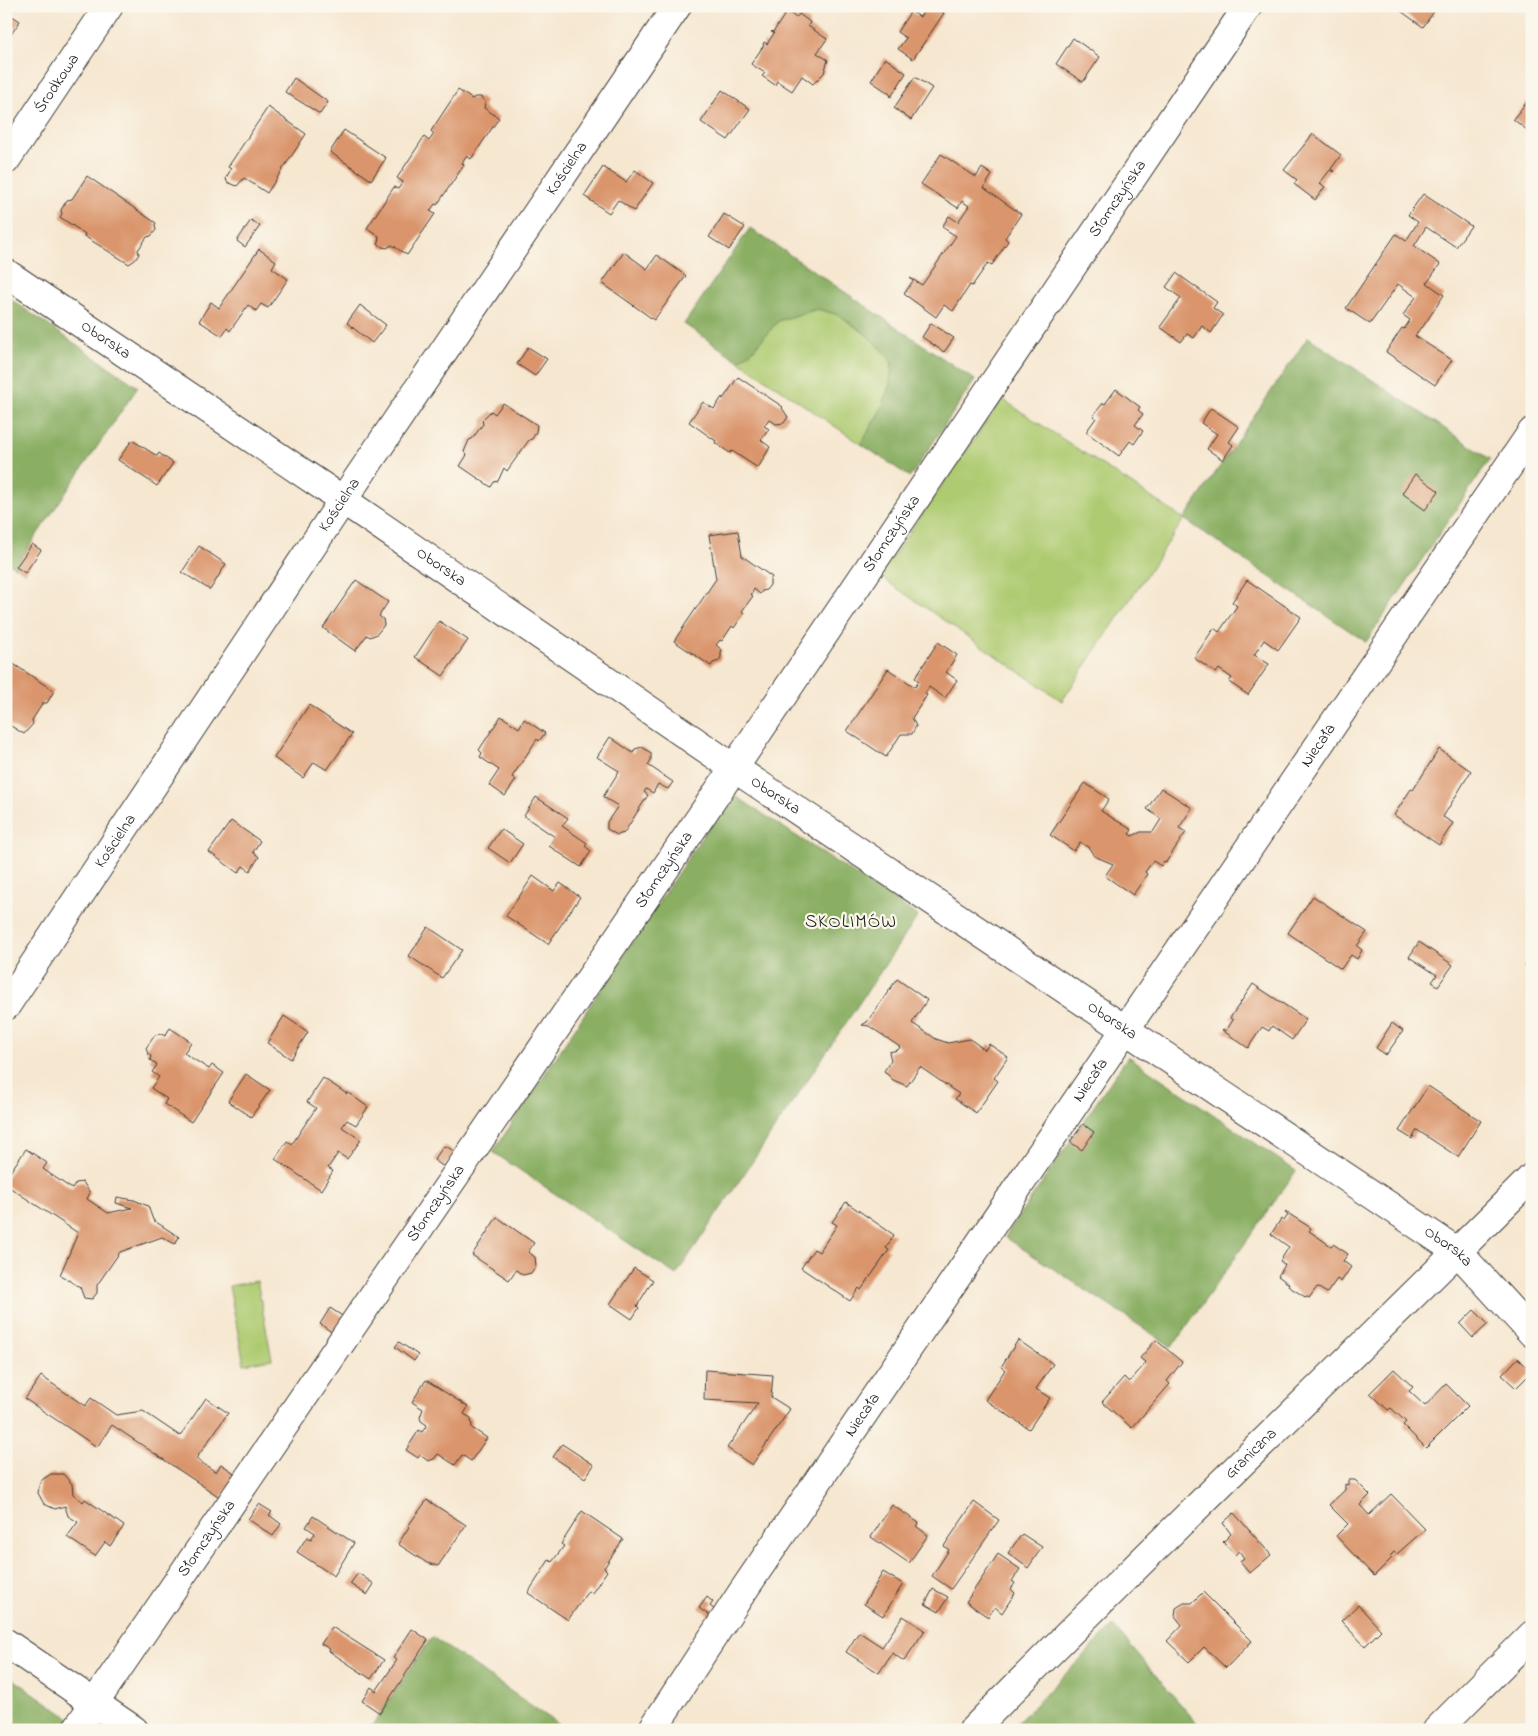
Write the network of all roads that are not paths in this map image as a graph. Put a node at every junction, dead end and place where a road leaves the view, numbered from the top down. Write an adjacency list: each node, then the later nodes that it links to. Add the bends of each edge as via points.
1 (109, 6): 4 (street, Środkowa)
2 (678, 6): 7 (street, Kościelna)
3 (1248, 6): 8 (street, Słomczyńska)
4 (6, 160)
5 (6, 273): 7 (street, Oborska)
6 (1532, 432): 10 (street, Niecała)
7 (343, 500): 8 (street, Oborska); 9 (street, Kościelna)
8 (734, 768): 10 (street, Oborska); 16 (street, Słomczyńska)
9 (6, 1006)
10 (1126, 1030): 12 (street, Oborska); 19 (street, Niecała, via 741,1594)
11 (1532, 1177): 12 (street, Graniczna)
12 (1458, 1252): 13 (street, Oborska); 20 (street, Graniczna)
13 (1532, 1333)
14 (1532, 1635): 21 (street)
15 (6, 1643): 16 (street)
16 (94, 1703): 17 (street, Słomczyńska); 18 (street)
17 (76, 1730)
18 (134, 1730)
19 (652, 1730)
20 (973, 1730)
21 (1437, 1730)

